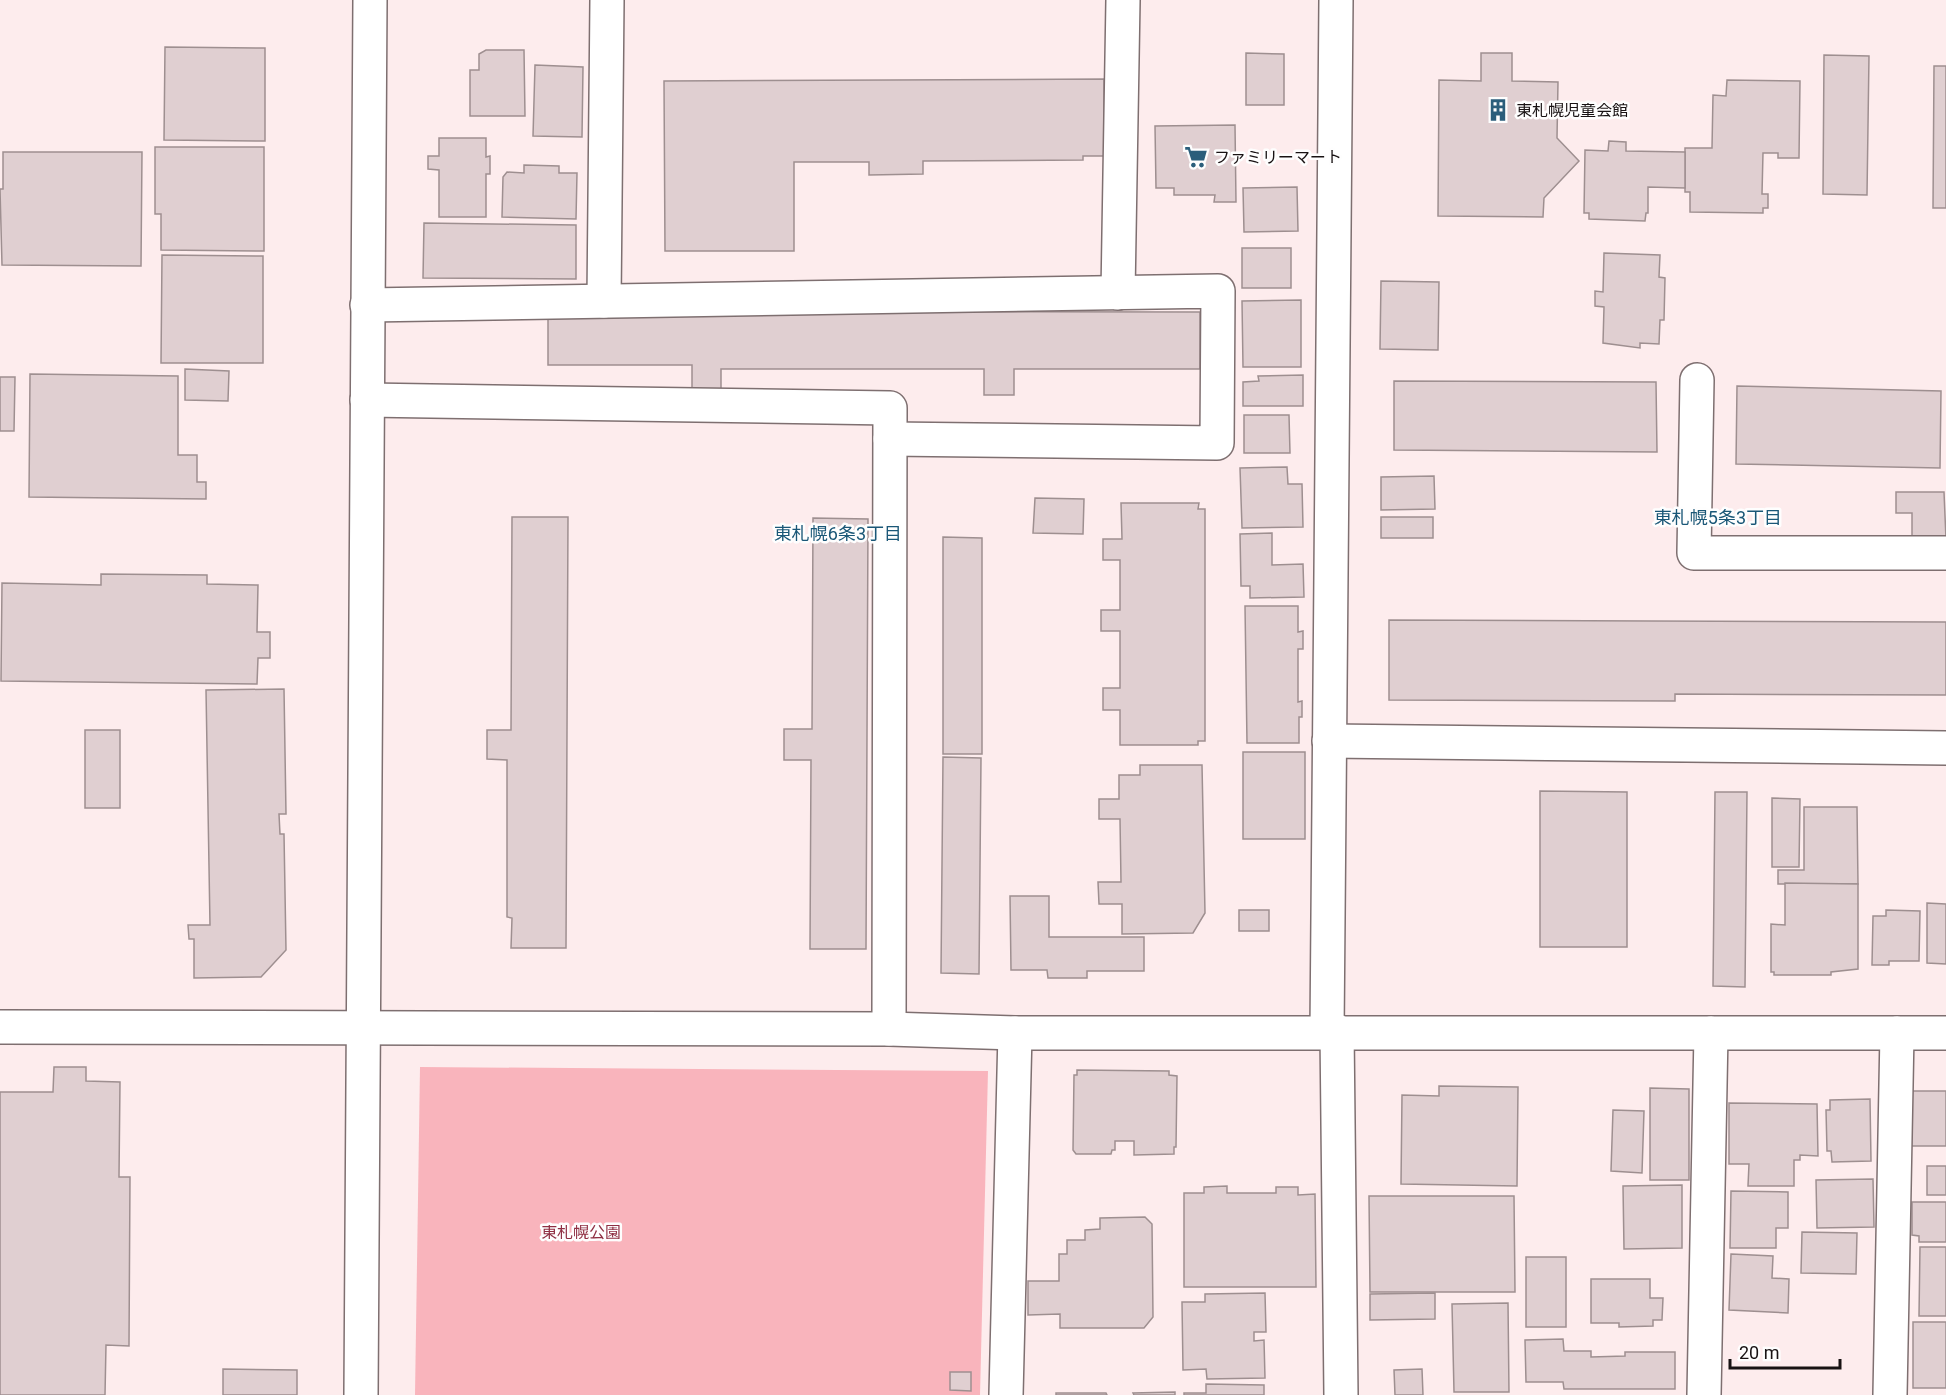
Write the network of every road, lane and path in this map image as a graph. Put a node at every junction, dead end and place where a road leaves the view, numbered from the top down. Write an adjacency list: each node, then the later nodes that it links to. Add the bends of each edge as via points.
1 (370, 0): 7 (street)
2 (607, 0): 6 (street)
3 (1123, 0): 5 (street)
4 (1336, 0): 12 (street)
5 (1118, 293): 6 (street); 10 (street, via 1218,291 1217,443)
6 (604, 301): 7 (street)
7 (367, 305): 9 (street)
8 (1697, 380): 11 (street, via 1694,553)
9 (367, 400): 10 (street, via 890,408); 15 (street)
10 (890, 439): 16 (street)
11 (1946, 553)
12 (1329, 741): 13 (street); 17 (street)
13 (1946, 748)
14 (0, 1027): 15 (street)
15 (363, 1028): 16 (street); 22 (street)
16 (889, 1029): 18 (street)
17 (1332, 1032): 18 (street); 19 (street); 24 (street)
18 (1015, 1033): 23 (street)
19 (1711, 1033): 20 (street); 25 (street)
20 (1897, 1033): 21 (street); 26 (street)
21 (1946, 1033)
22 (361, 1395)
23 (1006, 1395)
24 (1341, 1395)
25 (1704, 1395)
26 (1890, 1395)

